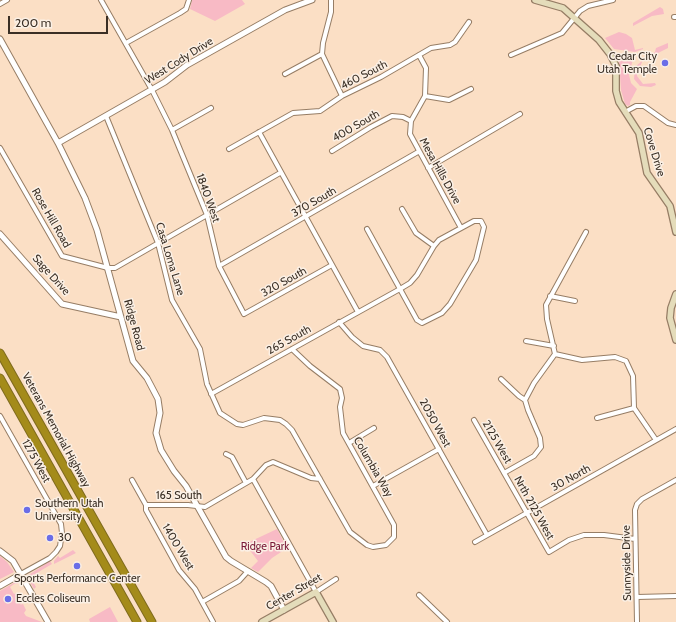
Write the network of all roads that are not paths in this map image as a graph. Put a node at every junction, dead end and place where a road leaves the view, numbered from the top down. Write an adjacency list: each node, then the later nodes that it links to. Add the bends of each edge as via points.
1 (7, 0): 8 (street)
2 (312, 0): 18 (street, West Cody Drive, via 285,10 187,65)
3 (331, 0): 13 (street)
4 (535, 0): 9 (main road, Cove Drive, via 563,8)
5 (613, 0): 9 (street, via 588,6)
6 (103, 1): 12 (street, 1840 West)
7 (189, 2): 12 (street, via 180,13)
8 (0, 4)
9 (574, 17): 15 (street, via 558,35); 22 (main road, Cove Drive, via 602,43 612,58 616,70 617,95)
10 (469, 22): 14 (street, 460 South, via 455,42 444,47 431,48)
11 (0, 39): 29 (street, Ridge Road)
12 (126, 43): 18 (street, 1840 West)
13 (322, 54): 16 (street); 19 (street)
14 (419, 55): 19 (street, 460 South); 20 (street, via 426,68)
15 (510, 55)
16 (285, 74)
17 (471, 89): 20 (street, via 449,100)
18 (152, 90): 24 (street, West Cody Drive); 27 (street, 1840 West)
19 (342, 96): 28 (street, 460 South, via 320,111 293,113)
20 (425, 96): 25 (street)
21 (211, 108): 27 (street)
22 (625, 112): 26 (street, via 636,106 644,106); 42 (main road, Cove Drive, via 640,133 647,173 670,206)
23 (520, 114): 34 (street)
24 (106, 116): 29 (street, West Cody Drive); 44 (street, Casa Loma Lane)
25 (411, 121): 32 (street, 400 South, via 392,116); 33 (street, Mesa Hills Drive, via 410,134)
26 (676, 126)
27 (172, 130): 37 (street, 1840 West)
28 (259, 132): 31 (street, 460 South); 35 (street)
29 (58, 143): 48 (street, Ridge Road, via 85,198)
30 (0, 148): 48 (street, Rose Hill Road, via 62,256)
31 (229, 148)
32 (332, 151)
33 (418, 152): 34 (street, Mesa Hills Drive); 38 (street, 370 South)
34 (428, 168): 39 (street, Mesa Hills Drive)
35 (280, 172): 37 (street); 38 (street)
36 (402, 209): 45 (street, via 416,233)
37 (207, 215): 44 (street); 47 (street, 1840 West)
38 (305, 218): 46 (street); 47 (street, 370 South)
39 (461, 228): 45 (street, via 439,240); 49 (street, via 474,221 481,221 484,228 476,260 442,313 422,323 417,320)
40 (367, 229): 49 (street)
41 (586, 232): 51 (street)
42 (676, 232)
43 (0, 234): 55 (street, Sage Drive, via 62,304)
44 (158, 243): 48 (street, via 115,268); 65 (street, Casa Loma Lane, via 172,300 200,349 205,378)
45 (434, 246): 49 (street, via 417,275)
46 (332, 265): 53 (street); 54 (street, 320 South)
47 (219, 266): 54 (street, 1840 West)
48 (108, 268): 55 (street, Ridge Road)
49 (400, 289): 53 (street, 265 South)
50 (676, 294): 57 (main road, via 670,318)
51 (550, 296): 52 (street); 59 (street, via 546,312)
52 (575, 301)
53 (358, 312): 56 (street, 265 South)
54 (244, 314)
55 (121, 317): 86 (street, Ridge Road, via 133,361 147,378 160,406 156,433 161,450)
56 (339, 322): 60 (street, 265 South); 75 (street, 2050 West, via 363,346 384,352)
57 (676, 340)
58 (526, 341): 59 (street)
59 (554, 346): 62 (street)
60 (292, 349): 65 (street, 265 South); 74 (street, Columbia Way, via 340,389 341,426)
61 (0, 353): 105 (highway, Veterans Memorial Highway)
62 (555, 354): 66 (street, via 534,383); 67 (street, via 582,360 615,357 626,361 633,376)
63 (0, 378): 104 (highway)
64 (501, 379): 66 (street)
65 (211, 394): 79 (street, Casa Loma Lane, via 220,412 237,424 242,425 264,418 280,420 286,424)
66 (526, 400): 77 (street, via 541,447 534,456)
67 (634, 408): 69 (street); 73 (street)
68 (0, 416): 94 (street, 1275 West, via 61,524 60,546 50,558)
69 (597, 418)
70 (474, 420): 77 (street, 2125 West)
71 (374, 428): 74 (street)
72 (676, 430): 73 (street, 30 North)
73 (656, 440): 87 (street, 30 North)
74 (349, 443): 83 (street, Columbia Way)
75 (439, 449): 83 (street); 89 (street, 2050 West)
76 (226, 454): 82 (street, via 232,457)
77 (504, 473): 87 (street, Nrth 2125 West)
78 (253, 479): 79 (street, 165 South, via 266,465 273,462 311,478); 82 (street, 165 South); 97 (street)
79 (320, 479): 88 (street, Casa Loma Lane)
80 (132, 480): 85 (street, 1400 West)
81 (675, 481): 84 (street); 90 (street, Sunnyside Drive, via 637,504)
82 (246, 483): 86 (street, 165 South, via 205,507)
83 (373, 486): 88 (street, Columbia Way, via 392,518 394,537 386,545 373,547 361,542)
84 (676, 487)
85 (146, 505): 86 (street, 165 South); 101 (street, 1400 West, via 146,510 179,570)
86 (198, 507): 93 (street, Ridge Road, via 226,557)
87 (526, 513): 89 (street, 30 North); 90 (street, Nrth 2125 West, via 549,552 569,540 584,535)
88 (350, 532)
89 (487, 535): 91 (street, 30 North)
90 (635, 538): 100 (street, Sunnyside Drive)
91 (475, 542)
92 (0, 551): 94 (street, via 11,559)
93 (248, 571): 101 (street, via 240,581); 102 (street, Ridge Road, via 271,586)
94 (21, 574): 96 (street); 103 (street)
95 (336, 579): 97 (street, Center Street)
96 (0, 586)
97 (316, 592): 102 (main road, Center Street); 108 (main road)
98 (419, 595): 109 (street)
99 (676, 596): 100 (street)
100 (637, 597): 110 (street, Sunnyside Drive)
101 (202, 602): 106 (street, 1400 West)
102 (284, 610): 107 (main road, Center Street)
103 (48, 622)
104 (137, 622)
105 (152, 622)
106 (213, 622)
107 (262, 622)
108 (334, 622)
109 (446, 622)
110 (637, 622)

